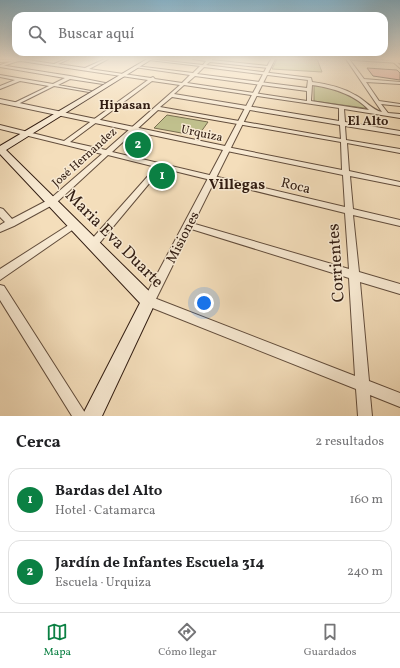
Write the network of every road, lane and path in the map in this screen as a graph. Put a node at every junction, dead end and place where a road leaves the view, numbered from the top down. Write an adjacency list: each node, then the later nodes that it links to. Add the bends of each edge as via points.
1 (12, 78): 13 (street)
2 (23, 78): 13 (street)
3 (66, 78): 20 (street)
4 (77, 78): 16 (street)
5 (112, 78): 16 (main road)
6 (114, 78): 35 (main road)
7 (147, 78): 12 (street)
8 (189, 78): 19 (street, José Hernandez)
9 (226, 78): 17 (street)
10 (263, 78): 17 (street, Misiones)
11 (293, 78): 15 (street)
12 (151, 79): 19 (street); 38 (street)
13 (20, 80): 20 (street); 21 (street)
14 (362, 80): 18 (street); 28 (street)
15 (310, 81): 22 (street); 34 (street, via 347,92)
16 (103, 83): 23 (main road)
17 (260, 83): 22 (street); 25 (street, Misiones)
18 (400, 83)
19 (183, 84): 24 (street, José Hernandez); 25 (street)
20 (54, 85): 23 (street); 29 (street)
21 (0, 88)
22 (310, 90): 27 (street)
23 (89, 91): 35 (main road)
24 (170, 95): 32 (street, José Hernandez); 33 (street)
25 (254, 95): 27 (street); 33 (street, Misiones)
26 (0, 101): 29 (street, Urquiza)
27 (309, 102): 31 (street)
28 (378, 102): 30 (street); 36 (street)
29 (16, 104): 35 (street, Urquiza)
30 (400, 105)
31 (341, 107): 34 (street); 40 (street, Corrientes)
32 (157, 108): 39 (street); 42 (street, José Hernandez)
33 (248, 108): 39 (street, Misiones); 40 (street)
34 (374, 112): 36 (street)
35 (57, 113): 38 (street, Urquiza); 43 (main road); 45 (main road)
36 (386, 114): 37 (street)
37 (400, 116)
38 (95, 121): 42 (street, Urquiza); 47 (street)
39 (240, 123): 46 (street); 49 (street, Misiones)
40 (342, 123): 44 (street); 46 (street, Corrientes)
41 (0, 127): 43 (street, Roca)
42 (133, 130): 49 (street, Urquiza); 51 (street, José Hernandez)
43 (20, 132): 45 (street, Roca); 48 (main road)
44 (400, 133)
45 (28, 134): 47 (street, Roca); 48 (main road)
46 (344, 141): 50 (street); 53 (street, Corrientes)
47 (65, 143): 51 (street, Roca)
48 (0, 149): 56 (main road, Maria Eva Duarte)
49 (227, 149): 53 (street, Urquiza); 54 (street, Misiones)
50 (400, 151)
51 (106, 153): 52 (street, Roca); 56 (street, José Hernandez)
52 (160, 166): 54 (street, Roca); 64 (street)
53 (347, 173): 55 (street, Urquiza); 58 (street, Corrientes)
54 (212, 178): 58 (street, Roca); 62 (street, Misiones)
55 (400, 184)
56 (53, 201): 60 (street, José Hernandez); 61 (main road, Maria Eva Duarte)
57 (0, 211): 60 (street)
58 (349, 211): 59 (street, Roca); 66 (street, Corrientes)
59 (400, 223)
60 (11, 224): 63 (street, José Hernandez)
61 (75, 224): 64 (main road, Maria Eva Duarte); 65 (street)
62 (188, 225): 66 (street); 69 (street, Misiones)
63 (0, 229)
64 (94, 243): 69 (main road, Maria Eva Duarte)
65 (0, 275)
66 (354, 276): 67 (street); 70 (street, Corrientes)
67 (400, 289)
68 (0, 290): 72 (street)
69 (149, 301): 70 (street, Maria Eva Duarte); 73 (main road, Misiones)
70 (362, 385): 71 (street, Maria Eva Duarte); 74 (street, Corrientes)
71 (400, 400)
72 (80, 416)
73 (92, 416)
74 (365, 416)

